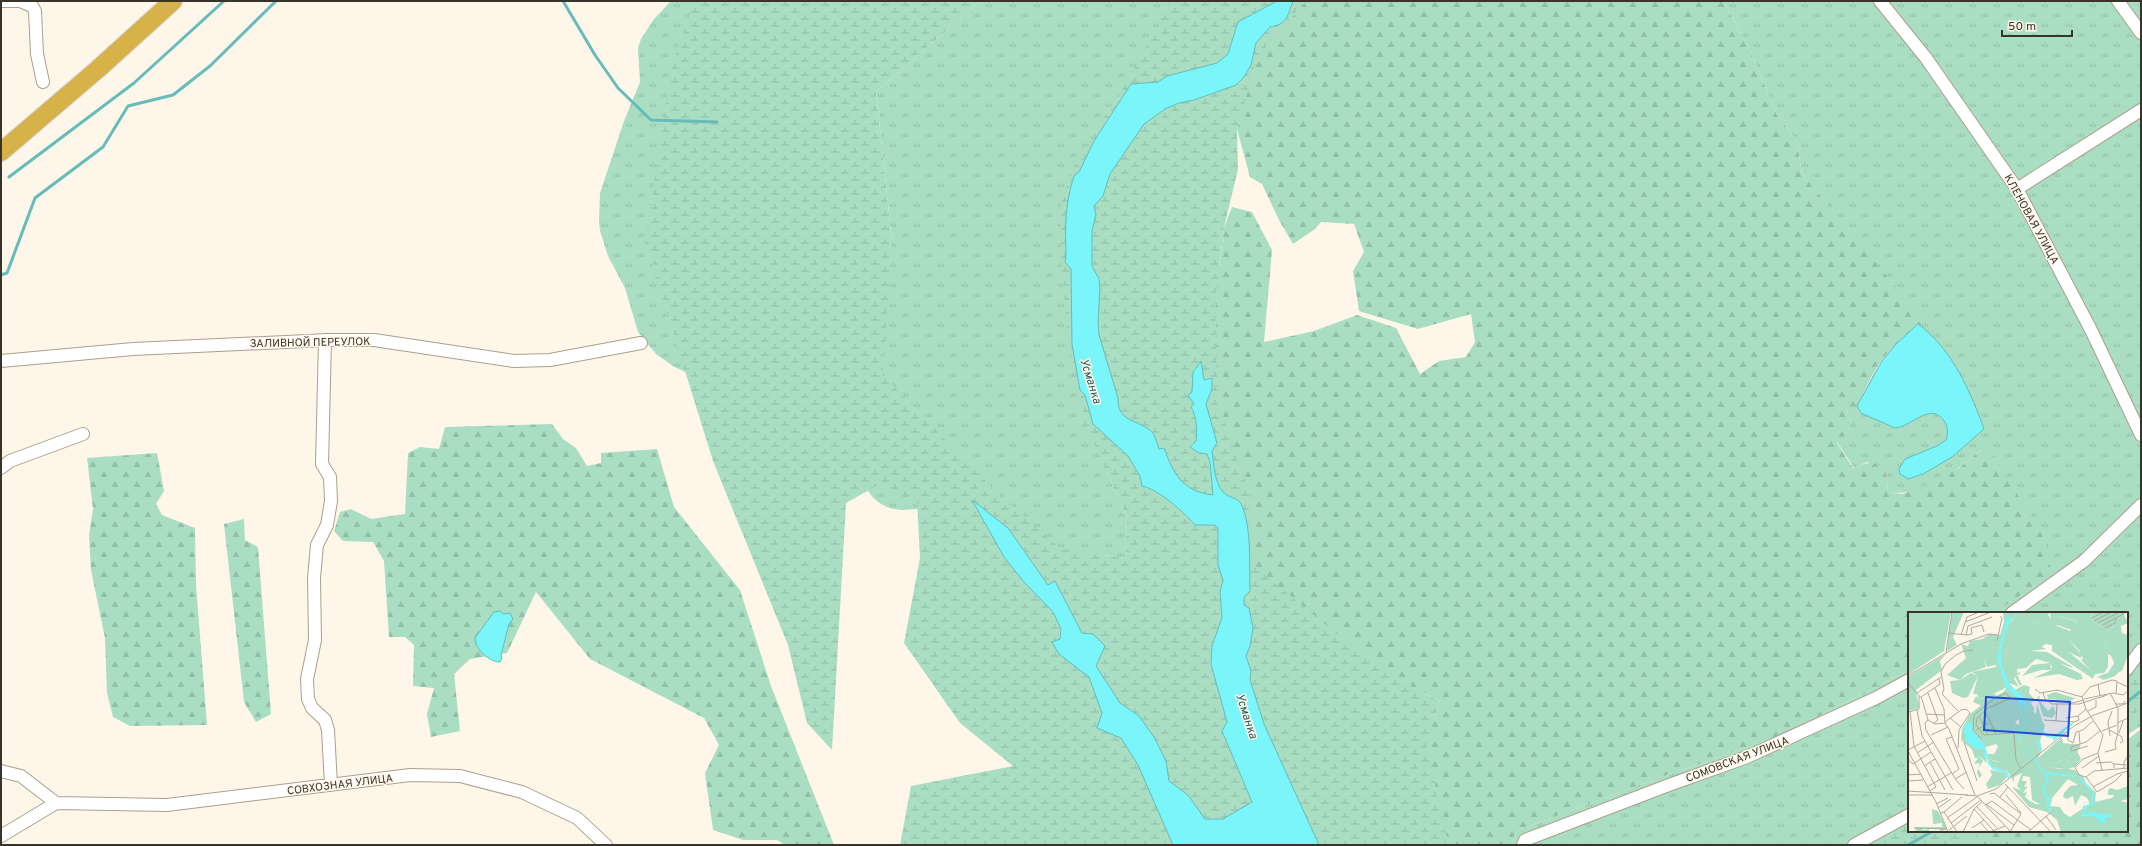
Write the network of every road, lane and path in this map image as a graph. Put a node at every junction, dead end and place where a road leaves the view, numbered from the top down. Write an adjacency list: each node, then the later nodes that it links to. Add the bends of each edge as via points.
1 (1, 1): 6 (street, via 20,1 32,6)
2 (173, 1): 8 (highway)
3 (1880, 1): 9 (street, КЛЕНОВАЯ УЛИЦА, via 1926,58)
4 (2118, 1): 5 (street)
5 (2141, 33)
6 (43, 82)
7 (2141, 110): 9 (street)
8 (1, 152)
9 (2017, 189): 14 (street, КЛЕНОВАЯ УЛИЦА, via 2092,330)
10 (325, 340): 11 (street, ЗАЛИВНОЙ ПЕРЕУЛОК, via 374,340 514,361 550,360); 12 (street, ЗАЛИВНОЙ ПЕРЕУЛОК, via 132,349); 22 (street, via 322,464 330,477 332,501 327,525 318,545 314,578 315,640 307,679 308,699 312,708 325,720 328,730)
11 (641, 343)
12 (1, 361)
13 (84, 434): 15 (street, via 10,462)
14 (2141, 435)
15 (1, 468)
16 (2141, 505): 17 (street, via 2084,561)
17 (2013, 612)
18 (2141, 650): 19 (street)
19 (2128, 668)
20 (1908, 681): 25 (street, СОМОВСКАЯ УЛИЦА, via 1778,745)
21 (1, 771): 23 (street, via 21,776)
22 (331, 785): 23 (street, СОВХОЗНАЯ УЛИЦА, via 166,805); 27 (street, СОВХОЗНАЯ УЛИЦА, via 410,775 460,776 522,792 577,818)
23 (56, 803): 26 (street)
24 (1908, 816): 30 (street)
25 (1560, 828): 28 (street, СОМОВСКАЯ УЛИЦА, via 1524,840); 29 (street, СОМОВСКАЯ УЛИЦА, via 1547,836)
26 (1, 836)
27 (606, 845)
28 (1523, 845)
29 (1540, 845)
30 (1854, 845)

